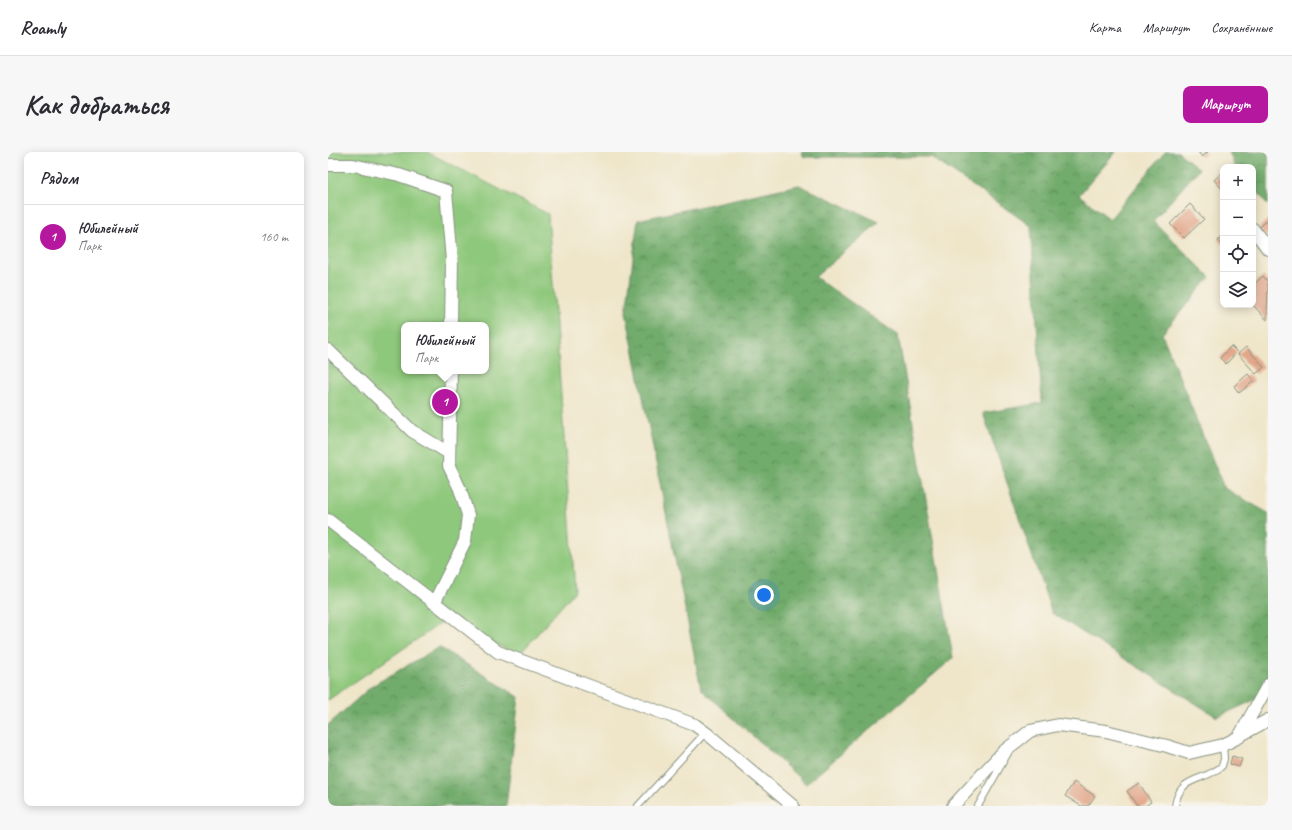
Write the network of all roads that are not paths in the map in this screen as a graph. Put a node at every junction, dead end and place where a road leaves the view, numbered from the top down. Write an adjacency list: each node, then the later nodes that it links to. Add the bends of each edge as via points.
1 (328, 165): 4 (street, via 353,165 399,175 446,191 452,261)
2 (1256, 233): 3 (street)
3 (1268, 249)
4 (451, 322)
5 (328, 350): 7 (street, via 412,430)
6 (451, 374): 7 (street)
7 (449, 453): 9 (street, via 449,466 468,515 465,541)
8 (328, 520): 9 (street)
9 (434, 603): 12 (street, via 498,652 695,725)
10 (1268, 684): 13 (street)
11 (1268, 720): 13 (street)
12 (706, 733): 16 (lane); 17 (street)
13 (1239, 737): 15 (street)
14 (1014, 743): 15 (street, via 1030,731 1058,725 1106,731 1189,754); 18 (street); 19 (lane)
15 (1223, 744): 20 (lane, via 1222,766 1183,786)
16 (638, 806)
17 (793, 806)
18 (953, 806)
19 (978, 806)
20 (1175, 806)

